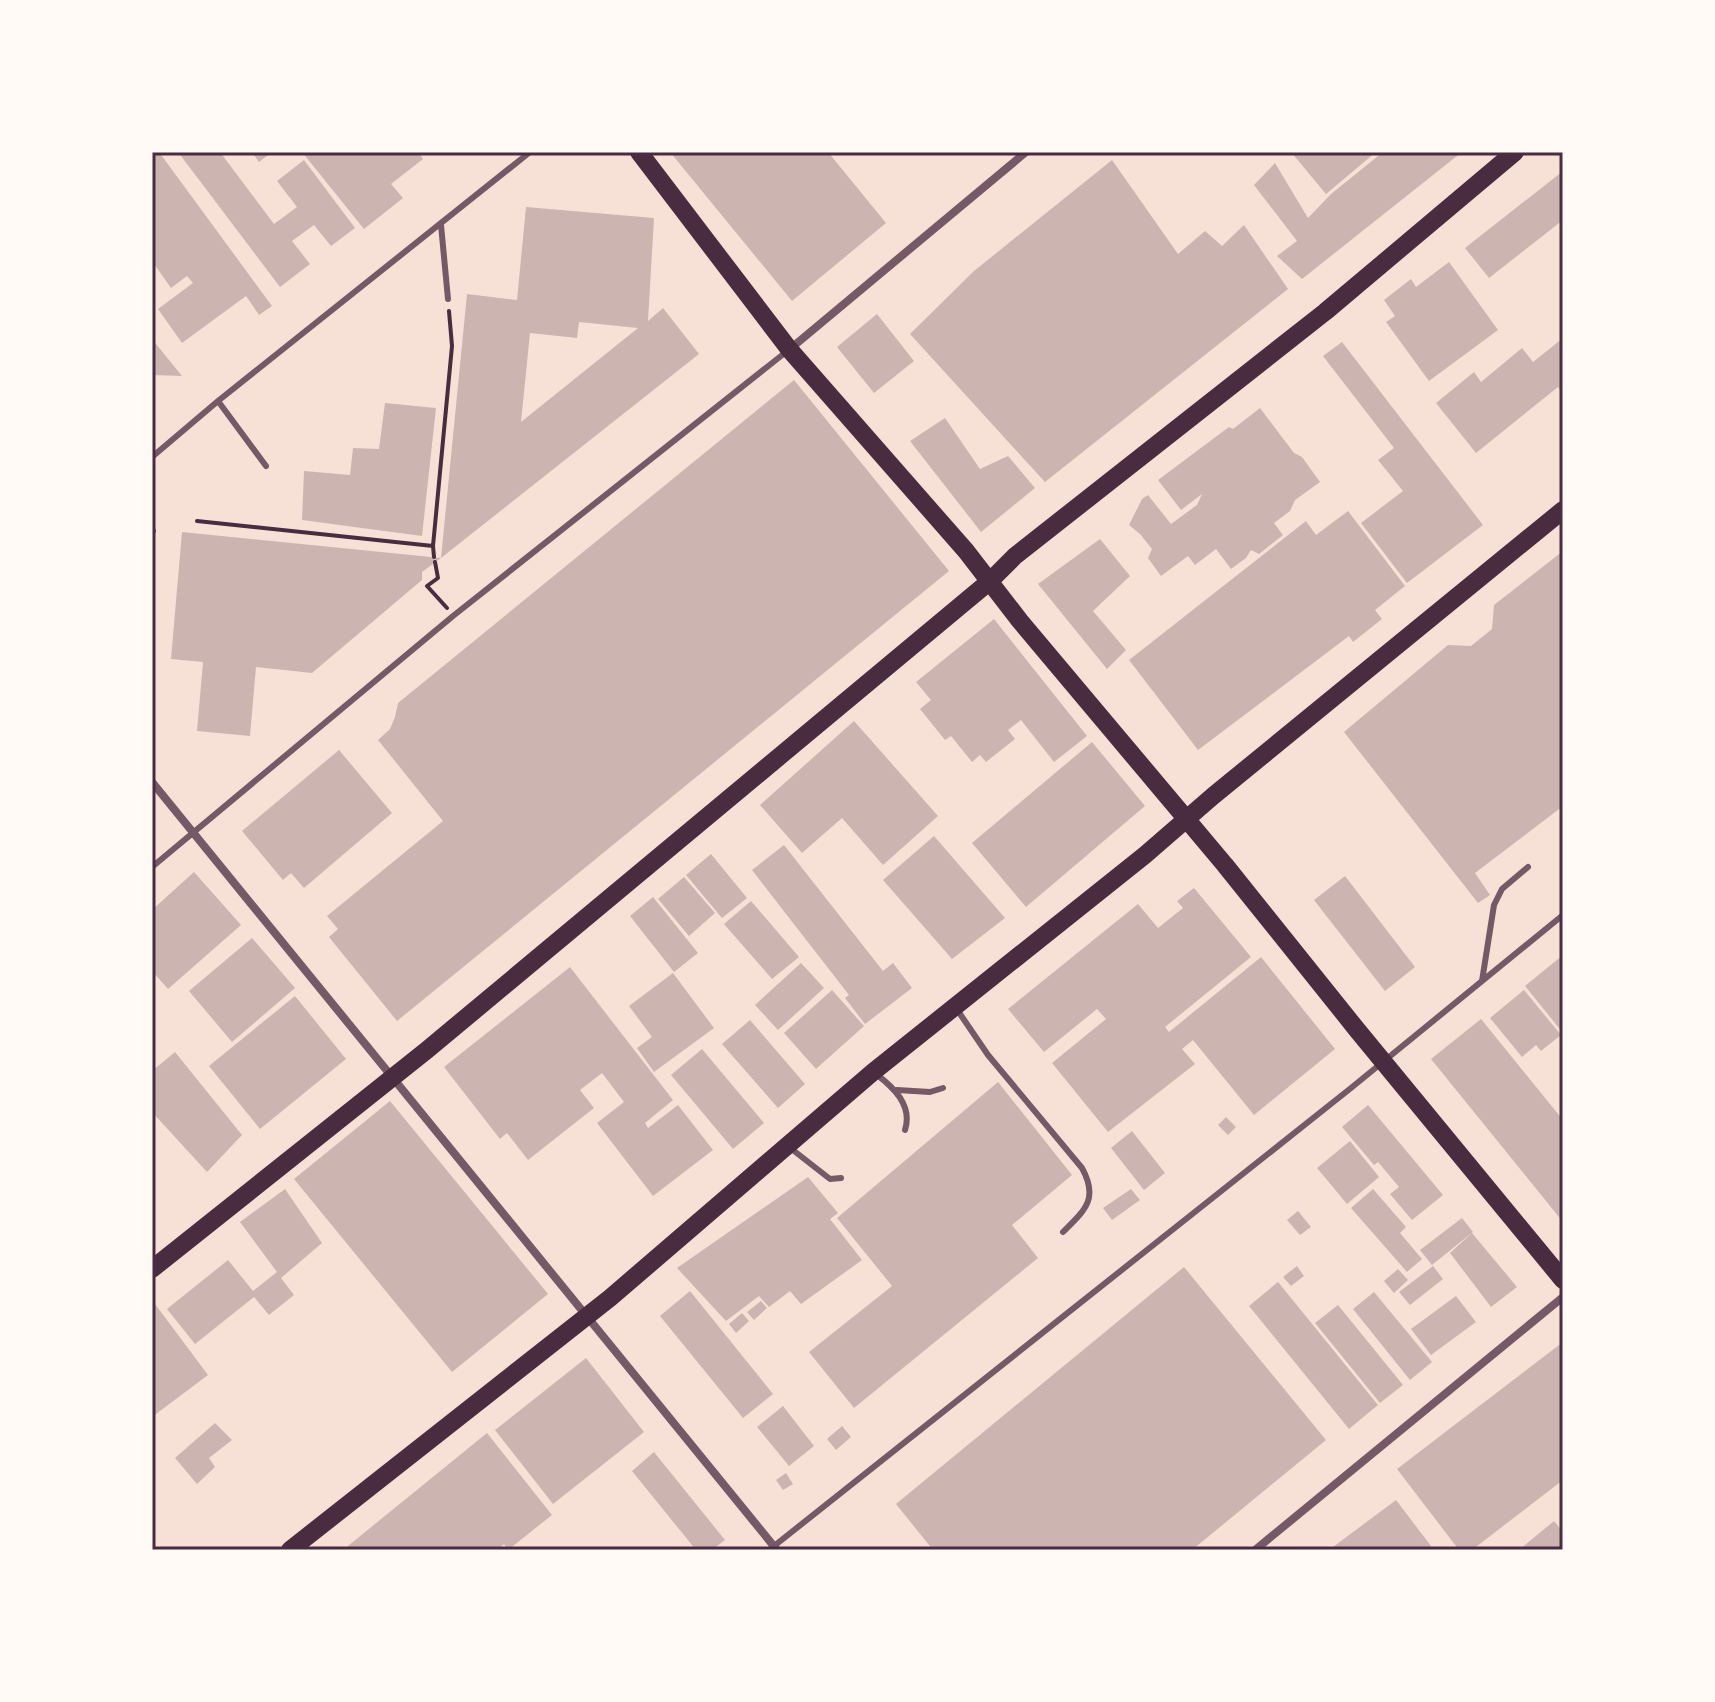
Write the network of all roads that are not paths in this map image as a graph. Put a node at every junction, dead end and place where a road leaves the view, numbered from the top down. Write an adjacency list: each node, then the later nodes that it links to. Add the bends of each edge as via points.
1 (530, 152): 5 (lane)
2 (639, 152): 7 (main road)
3 (1026, 152): 7 (street)
4 (1515, 152): 12 (main road)
5 (441, 225): 6 (lane); 8 (lane)
6 (448, 299)
7 (789, 349): 12 (main road); 15 (lane, via 453,616)
8 (218, 401): 9 (lane); 10 (lane)
9 (152, 457)
10 (266, 466)
11 (1563, 510): 14 (main road)
12 (990, 581): 14 (main road); 23 (main road)
13 (152, 782): 15 (street)
14 (1186, 820): 20 (main road); 21 (main road)
15 (193, 833): 16 (lane); 23 (street)
16 (152, 867)
17 (1528, 867): 19 (lane, via 1502,889 1494,905)
18 (1563, 915): 19 (lane)
19 (1482, 981): 21 (lane)
20 (955, 1006): 22 (main road); 29 (lane, via 1090,1182 1083,1213)
21 (1384, 1060): 31 (main road); 34 (lane)
22 (873, 1072): 25 (lane); 27 (main road)
23 (390, 1078): 30 (main road); 33 (street)
24 (943, 1088): 25 (lane)
25 (897, 1090): 26 (lane, via 906,1112)
26 (905, 1130)
27 (786, 1145): 28 (lane, via 830,1179); 33 (main road)
28 (841, 1178)
29 (1063, 1232)
30 (152, 1269)
31 (1563, 1280)
32 (1563, 1297): 36 (street)
33 (585, 1317): 34 (street); 35 (main road)
34 (773, 1549)
35 (290, 1550)
36 (1255, 1550)

